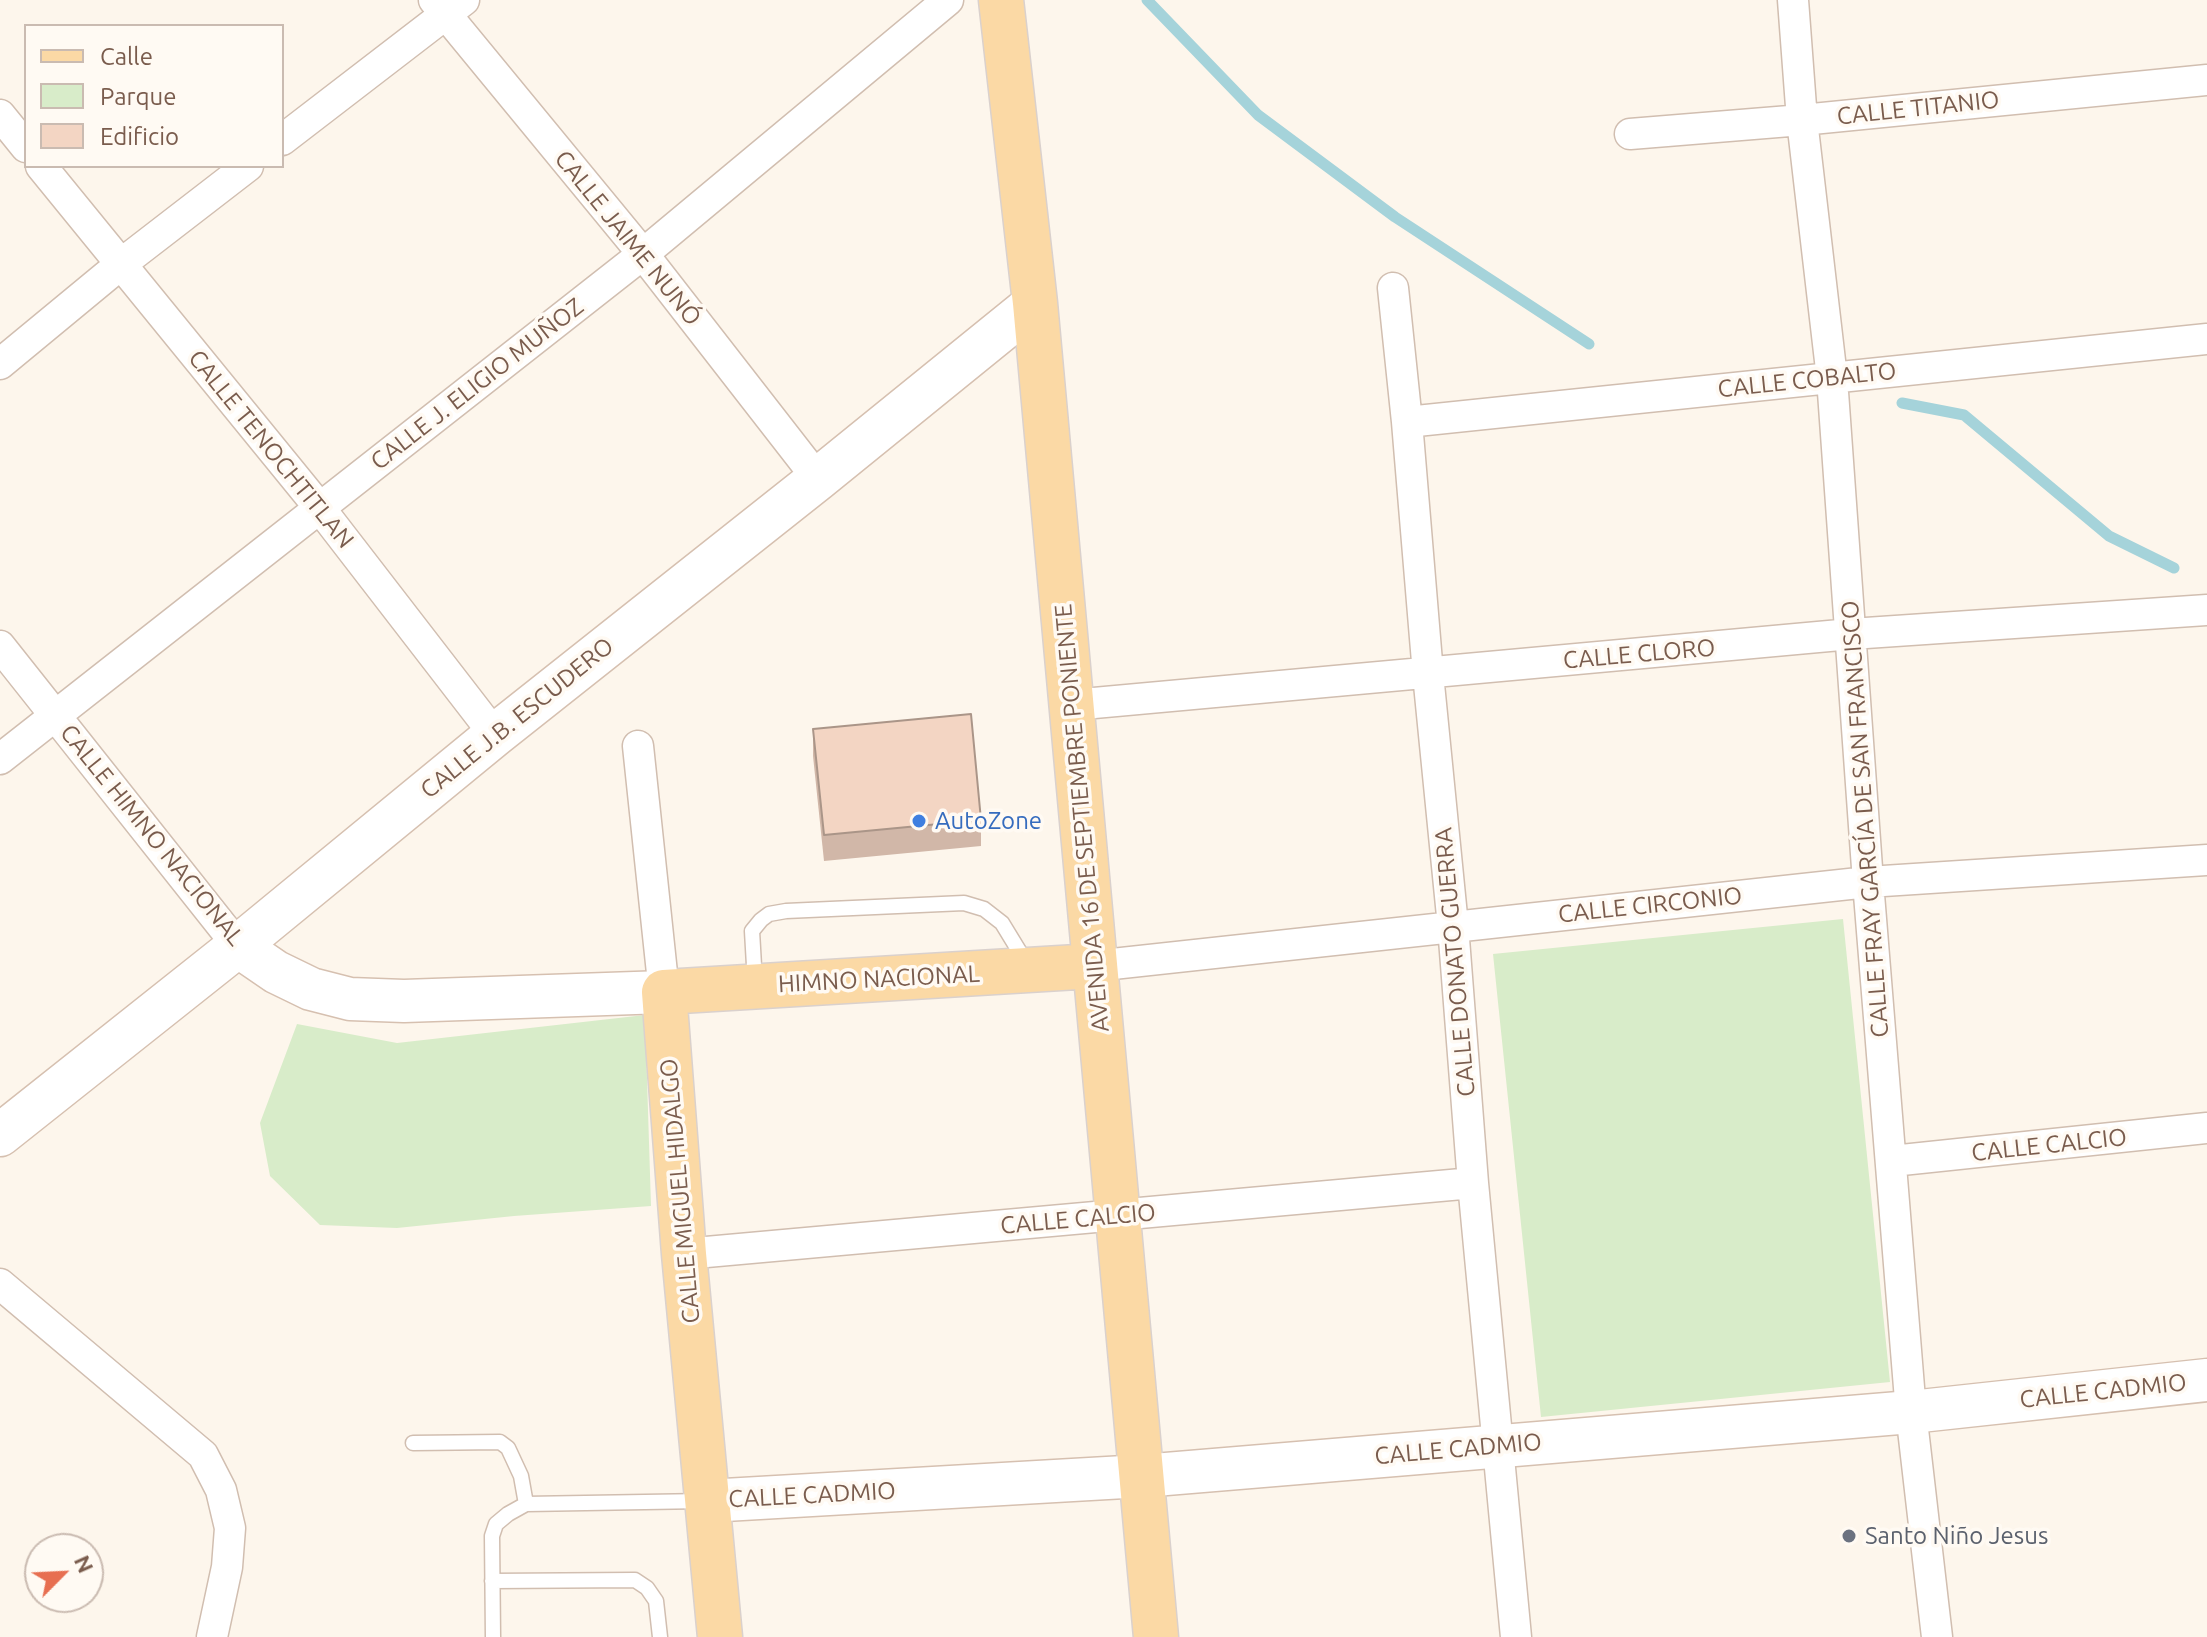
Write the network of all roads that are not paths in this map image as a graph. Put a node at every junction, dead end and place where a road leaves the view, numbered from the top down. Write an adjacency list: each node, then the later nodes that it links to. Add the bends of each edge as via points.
1 (948, 0): 13 (street, CALLE J. ELIGIO MUÑOZ)
2 (1001, 0): 16 (main road, AVENIDA 16 DE SEPTIEMBRE PONIENTE)
3 (1793, 0): 7 (street, CALLE FRAY GARCÍA DE SAN FRANCISCO)
4 (448, 5): 9 (street); 13 (street, CALLE JAIME NUNÓ)
5 (2207, 80): 7 (street, CALLE TITANIO)
6 (0, 115): 10 (street)
7 (1802, 120): 8 (street, CALLE TITANIO); 19 (street, CALLE FRAY GARCÍA DE SAN FRANCISCO)
8 (1630, 134)
9 (284, 138)
10 (24, 145)
11 (43, 168): 14 (street, CALLE TENOCHTITLAN)
12 (245, 168): 14 (street)
13 (643, 254): 21 (street, CALLE JAIME NUNÓ); 22 (street, CALLE J. ELIGIO MUÑOZ)
14 (121, 264): 18 (street); 22 (street, CALLE TENOCHTITLAN)
15 (1393, 288): 20 (street, CALLE DONATO GUERRA)
16 (1035, 303): 21 (street, CALLE J.B. ESCUDERO); 27 (main road, AVENIDA 16 DE SEPTIEMBRE PONIENTE)
17 (2207, 339): 19 (street, CALLE COBALTO)
18 (0, 364)
19 (1832, 378): 20 (street, CALLE COBALTO); 24 (street, CALLE FRAY GARCÍA DE SAN FRANCISCO)
20 (1407, 422): 26 (street, CALLE DONATO GUERRA)
21 (818, 479): 29 (street, CALLE J.B. ESCUDERO)
22 (319, 507): 28 (street, CALLE J. ELIGIO MUÑOZ); 29 (street, CALLE TENOCHTITLAN)
23 (2207, 610): 24 (street, CALLE CLORO)
24 (1851, 634): 26 (street, CALLE CLORO); 33 (street, CALLE FRAY GARCÍA DE SAN FRANCISCO)
25 (0, 646): 28 (street, CALLE HIMNO NACIONAL)
26 (1428, 674): 27 (street, CALLE CLORO); 34 (street, CALLE DONATO GUERRA)
27 (1072, 705): 36 (main road, AVENIDA 16 DE SEPTIEMBRE PONIENTE)
28 (55, 715): 31 (street, CALLE J. ELIGIO MUÑOZ); 35 (street, CALLE HIMNO NACIONAL)
29 (495, 735): 35 (street, CALLE J.B. ESCUDERO)
30 (638, 746): 39 (street, CALLE MIGUEL HIDALGO)
31 (0, 759)
32 (2207, 860): 33 (street, CALLE CIRCONIO)
33 (1868, 882): 34 (street, CALLE CIRCONIO); 42 (street, CALLE FRAY GARCÍA DE SAN FRANCISCO)
34 (1453, 926): 36 (street, CALLE CIRCONIO); 43 (street, CALLE DONATO GUERRA)
35 (238, 946): 39 (street, CALLE HIMNO NACIONAL, via 311,989 350,999); 41 (street, CALLE J.B. ESCUDERO)
36 (1094, 966): 37 (main road, HIMNO NACIONAL); 44 (main road, AVENIDA 16 DE SEPTIEMBRE PONIENTE)
37 (1032, 971): 38 (main road, HIMNO NACIONAL); 38 (lane, via 1002,923 984,909 964,903 786,911 769,914 752,931)
38 (755, 986): 39 (main road, HIMNO NACIONAL)
39 (664, 992): 45 (main road, CALLE MIGUEL HIDALGO)
40 (2207, 1128): 42 (street, CALLE CALCIO)
41 (0, 1134)
42 (1892, 1161): 48 (street, CALLE FRAY GARCÍA DE SAN FRANCISCO)
43 (1473, 1183): 44 (street, CALLE CALCIO); 50 (street, CALLE DONATO GUERRA)
44 (1118, 1215): 45 (street, CALLE CALCIO); 51 (main road, AVENIDA 16 DE SEPTIEMBRE PONIENTE)
45 (684, 1254): 52 (main road, CALLE MIGUEL HIDALGO)
46 (0, 1284): 55 (street, via 203,1455 221,1490 230,1528)
47 (2207, 1380): 48 (street, CALLE CADMIO)
48 (1911, 1412): 50 (street, CALLE CADMIO); 61 (street, CALLE FRAY GARCÍA DE SAN FRANCISCO)
49 (413, 1443): 53 (lane, via 500,1442 521,1476)
50 (1499, 1446): 51 (street, CALLE CADMIO); 60 (street, CALLE DONATO GUERRA)
51 (1142, 1476): 52 (street, CALLE CADMIO); 59 (main road, AVENIDA 16 DE SEPTIEMBRE PONIENTE)
52 (707, 1501): 53 (lane); 58 (main road, CALLE MIGUEL HIDALGO)
53 (526, 1504): 54 (lane, via 496,1524)
54 (492, 1581): 56 (lane); 57 (lane, via 635,1580 656,1601)
55 (212, 1637)
56 (493, 1637)
57 (660, 1637)
58 (720, 1637)
59 (1156, 1637)
60 (1516, 1637)
61 (1937, 1637)

